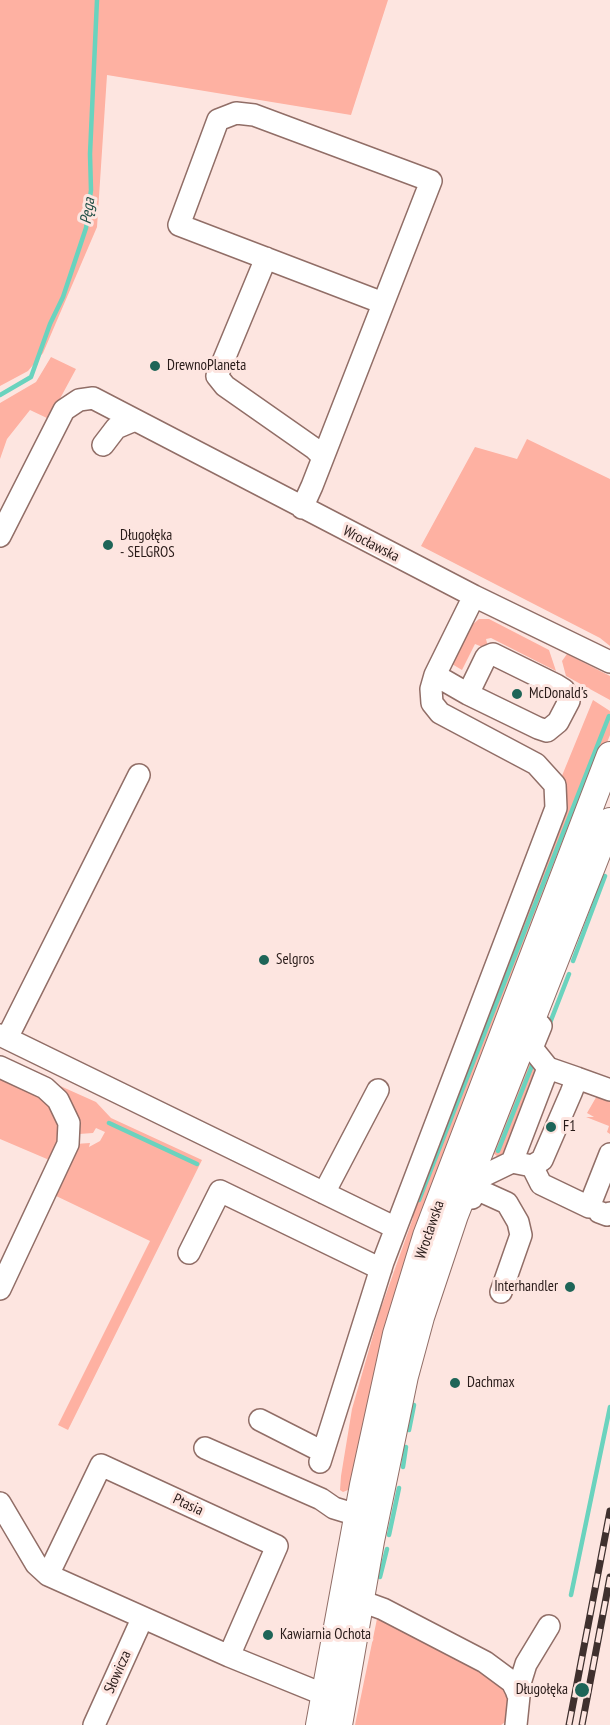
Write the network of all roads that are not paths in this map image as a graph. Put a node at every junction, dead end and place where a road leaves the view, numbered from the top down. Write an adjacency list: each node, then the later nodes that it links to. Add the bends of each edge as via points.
1 (266, 258): 2 (street); 2 (street, via 179,225 218,120 236,113 254,114 431,181); 5 (street, via 217,376 225,386)
2 (383, 303): 5 (street)
3 (135, 420): 4 (street, via 116,428); 6 (street, Wrocławska); 7 (street, Wrocławska, via 93,398 68,406)
4 (104, 445)
5 (323, 457): 6 (street)
6 (302, 508): 8 (street, Wrocławska)
7 (0, 536)
8 (474, 596): 9 (street, Wrocławska); 10 (street)
9 (610, 662)
10 (435, 675): 11 (street); 14 (street, via 432,703 440,713)
11 (468, 694): 12 (street); 12 (street, via 486,657 497,654 564,690 569,701 558,722)
12 (542, 730): 14 (street)
13 (610, 755): 39 (main road, Wrocławska, via 426,1236 396,1334)
14 (528, 760): 31 (street, via 555,785 553,818)
15 (139, 775): 18 (street)
16 (610, 821): 17 (main road, Wrocławska)
17 (566, 937): 20 (street, via 565,967 532,1048); 30 (main road, Wrocławska)
18 (3, 1036): 28 (street)
19 (0, 1067): 34 (street, via 45,1088 58,1100 69,1124 68,1144)
20 (548, 1068): 21 (street); 25 (street)
21 (577, 1078): 23 (street); 25 (street, via 542,1160)
22 (378, 1090): 28 (street)
23 (610, 1090)
24 (610, 1154): 26 (street)
25 (522, 1164): 27 (street, via 481,1177); 29 (street, via 541,1184)
26 (607, 1179): 29 (street)
27 (476, 1189): 30 (street, via 466,1212); 35 (street, via 507,1203 518,1222 521,1235)
28 (324, 1193): 31 (street)
29 (599, 1211)
30 (453, 1221): 41 (main road, Wrocławska, via 405,1376)
31 (396, 1228): 33 (street)
32 (189, 1253): 33 (street, via 220,1191)
33 (381, 1269): 36 (street, via 322,1457)
34 (0, 1289)
35 (501, 1292)
36 (260, 1420)
37 (205, 1448): 39 (street)
38 (0, 1503): 40 (street, via 36,1564)
39 (357, 1515): 46 (main road, Wrocławska)
40 (48, 1575): 42 (street); 44 (street, Ptasia, via 101,1466 277,1546)
41 (361, 1601): 45 (street, via 485,1662 512,1682); 49 (main road, Wrocławska)
42 (142, 1619): 44 (street); 47 (street, Słowicza)
43 (549, 1626): 45 (street, via 526,1664)
44 (229, 1656): 46 (street)
45 (517, 1693): 50 (street)
46 (325, 1695): 48 (main road, Wrocławska)
47 (94, 1725)
48 (319, 1725)
49 (339, 1725)
50 (516, 1725)

